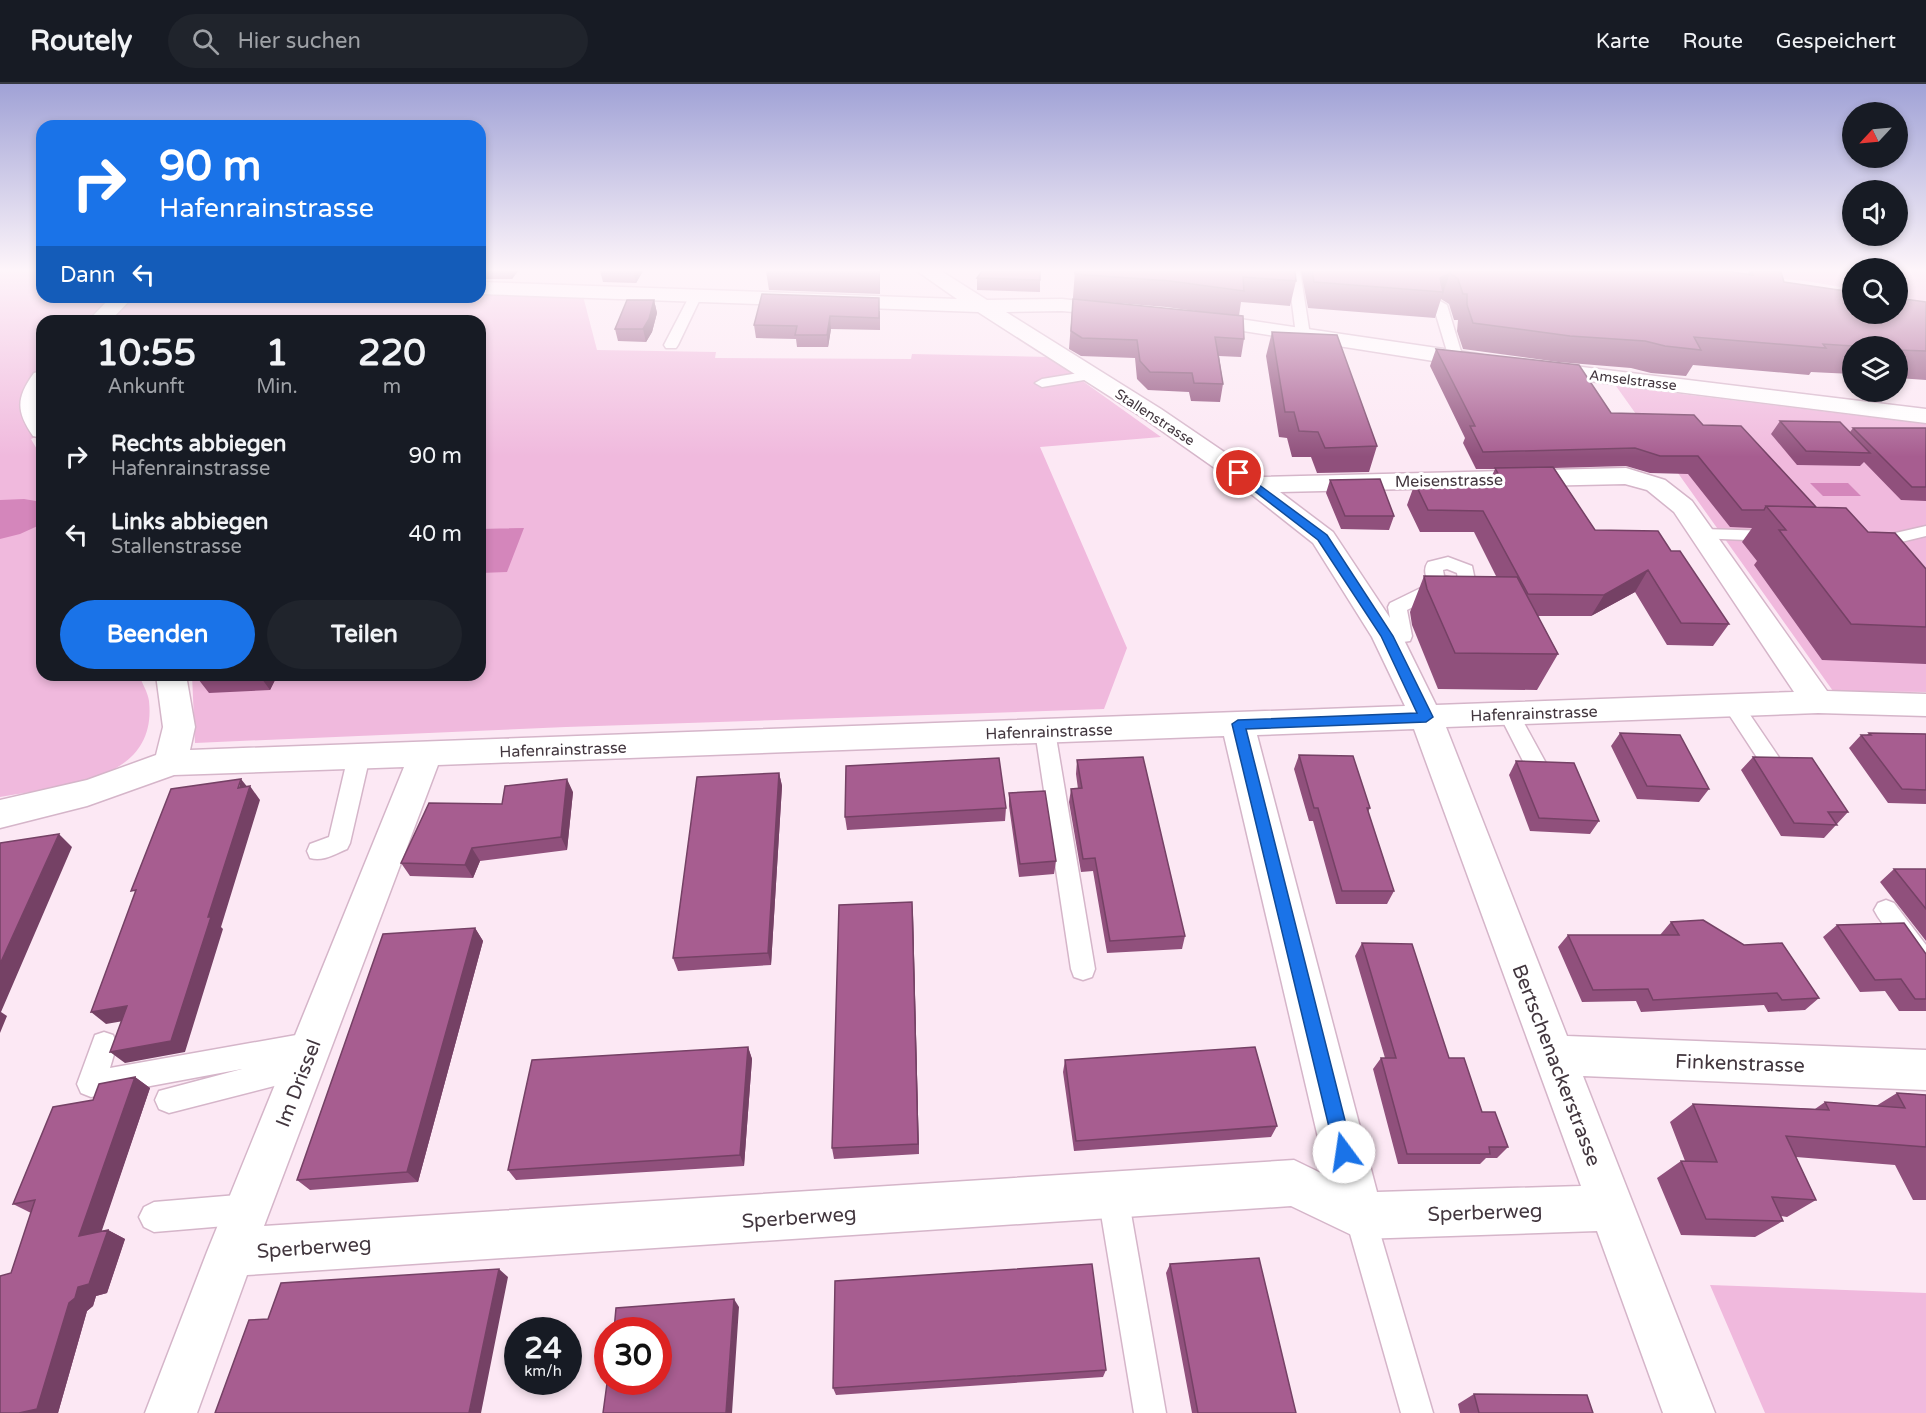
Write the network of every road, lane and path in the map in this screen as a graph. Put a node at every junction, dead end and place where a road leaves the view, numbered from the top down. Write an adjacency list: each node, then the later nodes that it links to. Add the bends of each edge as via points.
1 (677, 333): 6 (lane)
2 (1024, 333): 10 (street, Stallenstrasse)
3 (1296, 333): 5 (street)
4 (1448, 333): 7 (lane)
5 (1303, 334): 7 (street)
6 (671, 345)
7 (1456, 358): 8 (street)
8 (1495, 363)
9 (1517, 366): 13 (street, Amselstrasse)
10 (1090, 375): 11 (lane); 15 (street, Stallenstrasse)
11 (1042, 383)
12 (36, 386): 14 (street, via 30,412)
13 (1926, 416)
14 (36, 422)
15 (1256, 485): 17 (street, Meisenstrasse, via 1626,476 1656,485 1683,507); 22 (street, Stallenstrasse, via 1323,538)
16 (1926, 531): 19 (lane)
17 (1702, 534): 18 (lane); 25 (street, Meisenstrasse)
18 (1794, 536)
19 (1897, 541)
20 (1444, 585): 21 (lane)
21 (1397, 607): 22 (lane); 23 (lane, via 1403,636)
22 (1370, 609): 23 (street, Stallenstrasse)
23 (1387, 636): 29 (street, Stallenstrasse)
24 (172, 681): 35 (street, via 179,727)
25 (1818, 702): 26 (street, Hafenrainstrasse); 27 (street, Hafenrainstrasse)
26 (1733, 705): 28 (street, Hafenrainstrasse); 34 (lane)
27 (1926, 705)
28 (1509, 714): 29 (street, Hafenrainstrasse); 36 (lane)
29 (1426, 717): 30 (street, Hafenrainstrasse); 44 (street, Bertschenackerstrasse)
30 (1238, 724): 31 (street, Hafenrainstrasse); 50 (street)
31 (1045, 731): 32 (street, Hafenrainstrasse); 41 (lane)
32 (426, 754): 33 (street, Hafenrainstrasse); 43 (street, Im Drissel)
33 (359, 756): 35 (street, Hafenrainstrasse); 38 (lane, via 339,843)
34 (1769, 759)
35 (171, 763): 37 (street, via 128,782 72,799)
36 (1536, 765)
37 (0, 814)
38 (318, 851)
39 (1886, 910): 40 (lane)
40 (1926, 964)
41 (1083, 969)
42 (104, 1044): 43 (lane, via 91,1084)
43 (309, 1055): 46 (lane); 49 (street, Im Drissel)
44 (1553, 1055): 45 (street, Finkenstrasse); 48 (street, Bertschenackerstrasse)
45 (1926, 1070)
46 (169, 1100)
47 (1113, 1196): 50 (street, Sperberweg, via 1294,1183); 52 (street, Sperberweg); 54 (lane)
48 (1611, 1208): 50 (street, Sperberweg); 56 (street, Bertschenackerstrasse)
49 (249, 1209): 51 (lane); 52 (street, Im Drissel)
50 (1360, 1216): 55 (lane)
51 (154, 1217)
52 (231, 1252): 53 (street, Im Drissel)
53 (171, 1413)
54 (1150, 1413)
55 (1417, 1413)
56 (1689, 1413)

